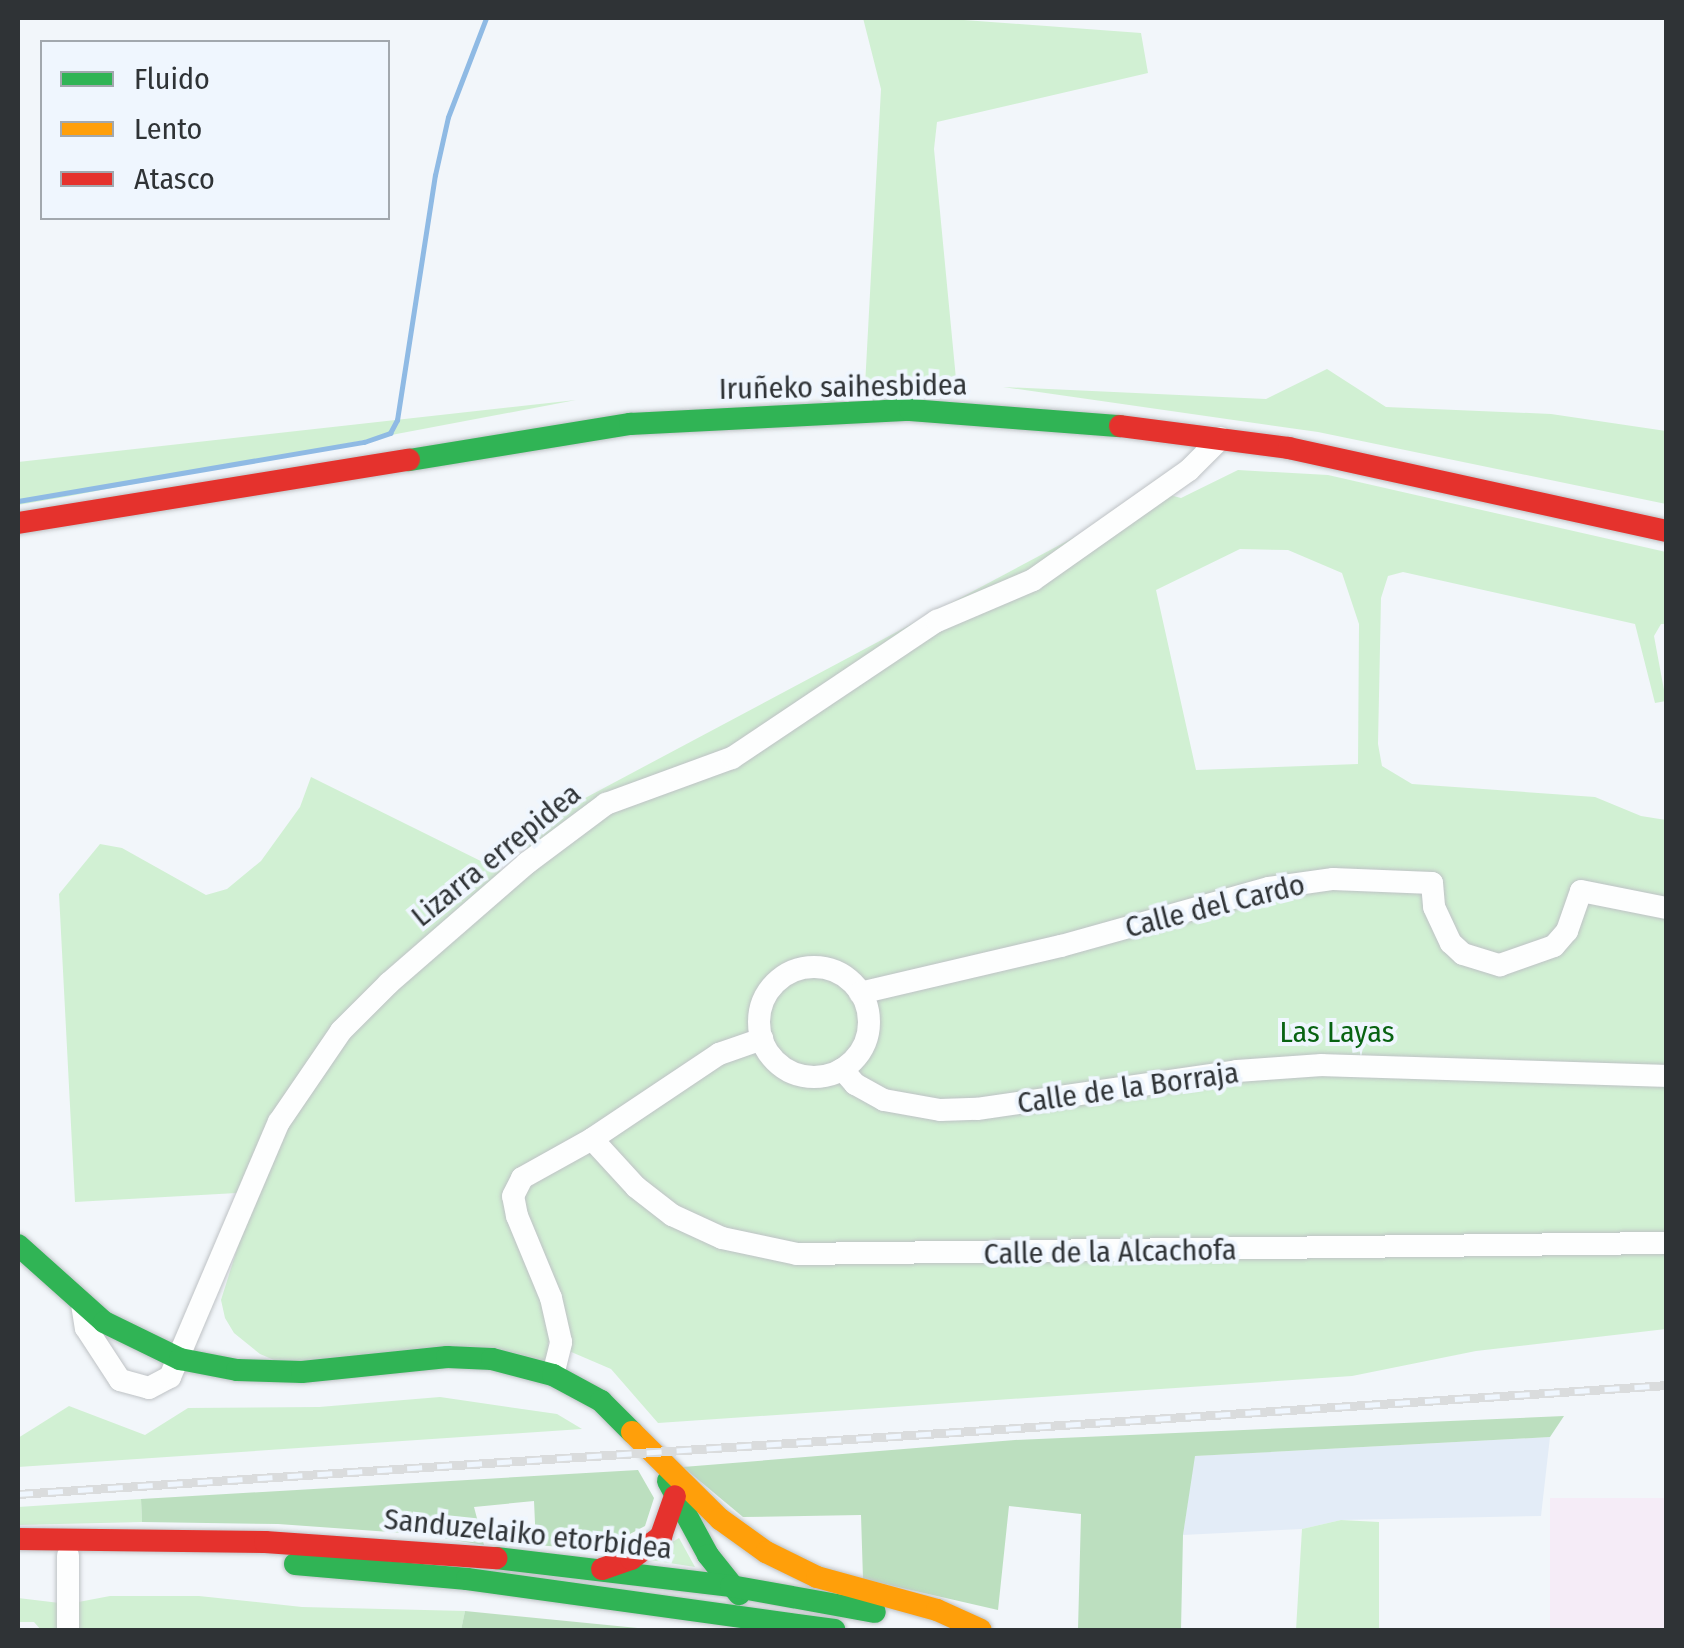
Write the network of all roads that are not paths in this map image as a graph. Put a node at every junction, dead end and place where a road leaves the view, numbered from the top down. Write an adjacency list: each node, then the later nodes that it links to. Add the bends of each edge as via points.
1 (1221, 438): 2 (main road, Iruñeko saihesbidea, via 910,410 630,424); 3 (main road, Iruñeko saihesbidea); 13 (street, Lizarra errepidea, via 1189,470 1033,580 937,621 732,758 606,804 445,932 341,1031 279,1122)
2 (18, 524)
3 (1666, 531)
4 (1666, 908): 5 (street, Calle del Cardo, via 1581,891 1567,931 1554,946 1500,964 1463,954 1451,943 1434,907 1432,883 1333,879 1269,888)
5 (860, 993): 6 (street, via 826,968 794,970 768,990 758,1023); 7 (street, via 867,1009 864,1043)
6 (762, 1040): 7 (street, via 795,1073); 9 (street, via 719,1054)
7 (842, 1069): 8 (street, Calle de la Borraja, via 884,1100 940,1110 1322,1065)
8 (1666, 1076)
9 (592, 1138): 10 (street, Calle de la Alcachofa, via 672,1215 722,1238 798,1254); 14 (street, via 522,1178 513,1196 558,1327)
10 (1666, 1244)
11 (18, 1245): 12 (main road)
12 (82, 1304): 13 (main road, via 140,1343); 13 (street, via 86,1328 120,1380 150,1388 170,1377)
13 (180, 1360): 14 (main road, via 302,1372 447,1357 492,1359)
14 (553, 1375): 15 (main road, via 601,1400)
15 (663, 1464): 16 (main road); 18 (main road)
16 (675, 1496): 17 (main road); 19 (main road)
17 (691, 1524): 18 (main road); 19 (main road); 25 (main road)
18 (728, 1526): 25 (main road, via 739,1565); 29 (main road, via 816,1576 937,1610)
19 (661, 1536): 23 (main road, via 631,1559)
20 (18, 1540): 21 (main road)
21 (69, 1547): 22 (main road); 23 (main road, Sanduzelaiko etorbidea, via 338,1546); 24 (main road, Sanduzelaiko etorbidea); 26 (street)
22 (18, 1559)
23 (600, 1570): 25 (main road, Sanduzelaiko etorbidea)
24 (502, 1583): 25 (main road, via 556,1581 704,1600); 27 (main road, Sanduzelaiko etorbidea)
25 (731, 1586): 28 (main road, via 759,1606); 29 (main road, Sanduzelaiko etorbidea)
26 (68, 1629)
27 (834, 1630)
28 (884, 1630)
29 (978, 1630)

